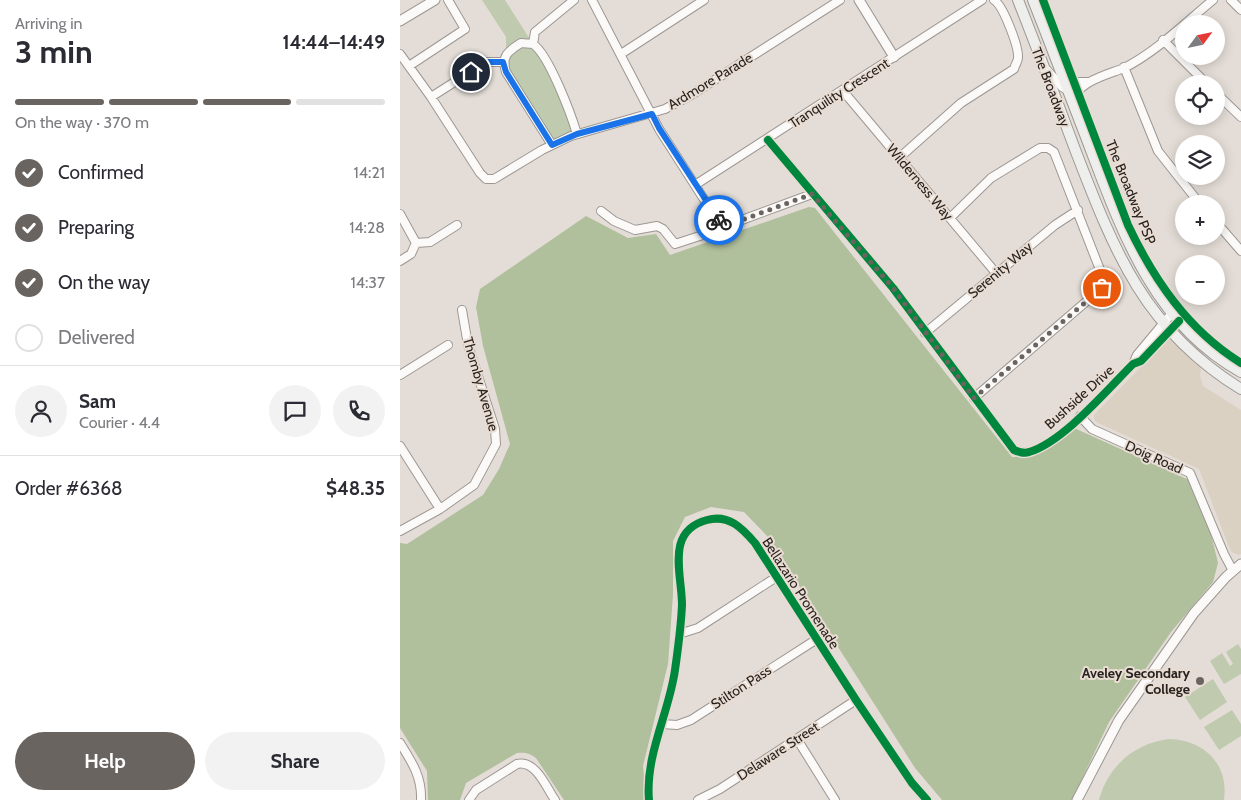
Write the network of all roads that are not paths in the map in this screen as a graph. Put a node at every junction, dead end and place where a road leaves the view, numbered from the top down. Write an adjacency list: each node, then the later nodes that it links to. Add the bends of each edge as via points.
1 (435, 0): 15 (street)
2 (448, 0): 25 (street, via 465,30)
3 (574, 0): 19 (street, via 535,32)
4 (592, 0): 21 (street)
5 (704, 0): 21 (street)
6 (840, 0): 32 (street, Ardmore Parade, via 691,94)
7 (859, 0): 22 (street)
8 (982, 0): 22 (street, Tranquility Crescent)
9 (994, 0): 37 (street, via 1002,10 1017,50 1014,68 961,103)
10 (1018, 0): 24 (main road, The Broadway)
11 (1033, 0): 28 (main road, The Broadway)
12 (1213, 0): 18 (street)
13 (1231, 0): 14 (street)
14 (1241, 10)
15 (412, 15): 16 (street); 17 (street)
16 (400, 21)
17 (400, 28)
18 (1163, 40): 26 (street); 27 (street)
19 (533, 44): 23 (street, via 521,43 510,50); 34 (street, via 542,54)
20 (401, 54): 25 (street, Ardmore Parade)
21 (621, 54): 32 (street)
22 (894, 57): 29 (street, Tranquility Crescent)
23 (503, 62): 30 (street, via 486,62); 36 (street, via 506,72)
24 (1042, 64): 28 (street); 38 (main road, The Broadway)
25 (409, 66): 30 (street, Ardmore Parade)
26 (1124, 67): 28 (street, via 1091,82); 41 (street, via 1158,150)
27 (1198, 75)
28 (1068, 86): 38 (main road, The Broadway, via 1064,96 1087,156); 54 (main road, The Broadway, via 1126,238 1140,268)
29 (843, 91): 35 (street, Tranquility Crescent); 37 (street, Wilderness Way)
30 (431, 98): 36 (street, Ardmore Parade, via 486,179 501,176)
31 (1225, 102): 33 (street)
32 (652, 114): 34 (street, Ardmore Parade); 39 (street)
33 (1241, 117)
34 (577, 134): 36 (street, Ardmore Parade)
35 (768, 140): 39 (street, Tranquility Crescent); 40 (street, Bushside Drive)
36 (552, 145)
37 (899, 158): 45 (street, Wilderness Way)
38 (1085, 174): 56 (main road, The Broadway, via 1127,272)
39 (695, 185): 46 (street, via 716,218)
40 (812, 194): 46 (street, via 731,224); 58 (street, Bushside Drive, via 893,288)
41 (1193, 195)
42 (1078, 210): 45 (street, via 1054,152 1040,148 991,178); 52 (street, Serenity Way); 64 (street, via 1101,270 1102,288)
43 (601, 211): 46 (street, via 614,222 635,230 657,226 676,244 715,231)
44 (400, 214): 49 (street)
45 (950, 218): 52 (street, Wilderness Way)
46 (723, 223)
47 (457, 225): 49 (street, via 430,242)
48 (1225, 232): 50 (street)
49 (416, 243): 51 (street, via 411,254)
50 (1241, 251)
51 (400, 262)
52 (996, 273): 58 (street, Serenity Way)
53 (462, 310): 67 (street, Thomby Avenue, via 468,345 495,429 496,444 474,485)
54 (1172, 313): 55 (main road, The Broadway); 56 (street, Bushside Drive)
55 (1180, 321): 57 (street, Bushside Drive); 61 (main road, The Broadway, via 1214,354)
56 (1162, 323): 57 (main road, The Broadway); 60 (street, Bushside Drive, via 1136,354)
57 (1169, 331): 60 (street, Bushside Drive, via 1141,361); 63 (main road, The Broadway, via 1208,367)
58 (924, 333): 64 (street, Bushside Drive)
59 (448, 345): 62 (street)
60 (1133, 364): 65 (street, Bushside Drive)
61 (1241, 372)
62 (400, 374)
63 (1241, 389)
64 (974, 398): 65 (street, Bushside Drive, via 1009,447 1023,453 1043,445)
65 (1080, 416): 70 (street, Doig Road, via 1092,429 1190,473)
66 (400, 446): 67 (street)
67 (440, 509): 68 (street, Thomby Avenue)
68 (400, 531)
69 (1241, 564): 70 (street)
70 (1233, 570): 85 (street, via 1194,613 1119,720)
71 (778, 576): 72 (street, via 698,628); 72 (street, Bellazario Promenade, via 749,536 730,520 716,517 700,522 684,534 678,549 682,604); 73 (street, Bellazario Promenade)
72 (679, 634): 75 (street, Bellazario Promenade, via 675,671)
73 (817, 638): 74 (street, Bellazario Promenade); 75 (street, Stilton Pass, via 690,720 676,725)
74 (856, 700): 76 (street, Delaware Street); 84 (street, Bellazario Promenade)
75 (662, 724): 81 (street, Bellazario Promenade, via 648,782)
76 (797, 738): 82 (street, Delaware Street); 83 (street)
77 (400, 743): 78 (street, via 414,764 420,781)
78 (421, 800)
79 (469, 800): 80 (street, via 476,790 524,762 532,766)
80 (555, 800)
81 (649, 800)
82 (698, 800)
83 (835, 800)
84 (927, 800)
85 (1076, 800)

